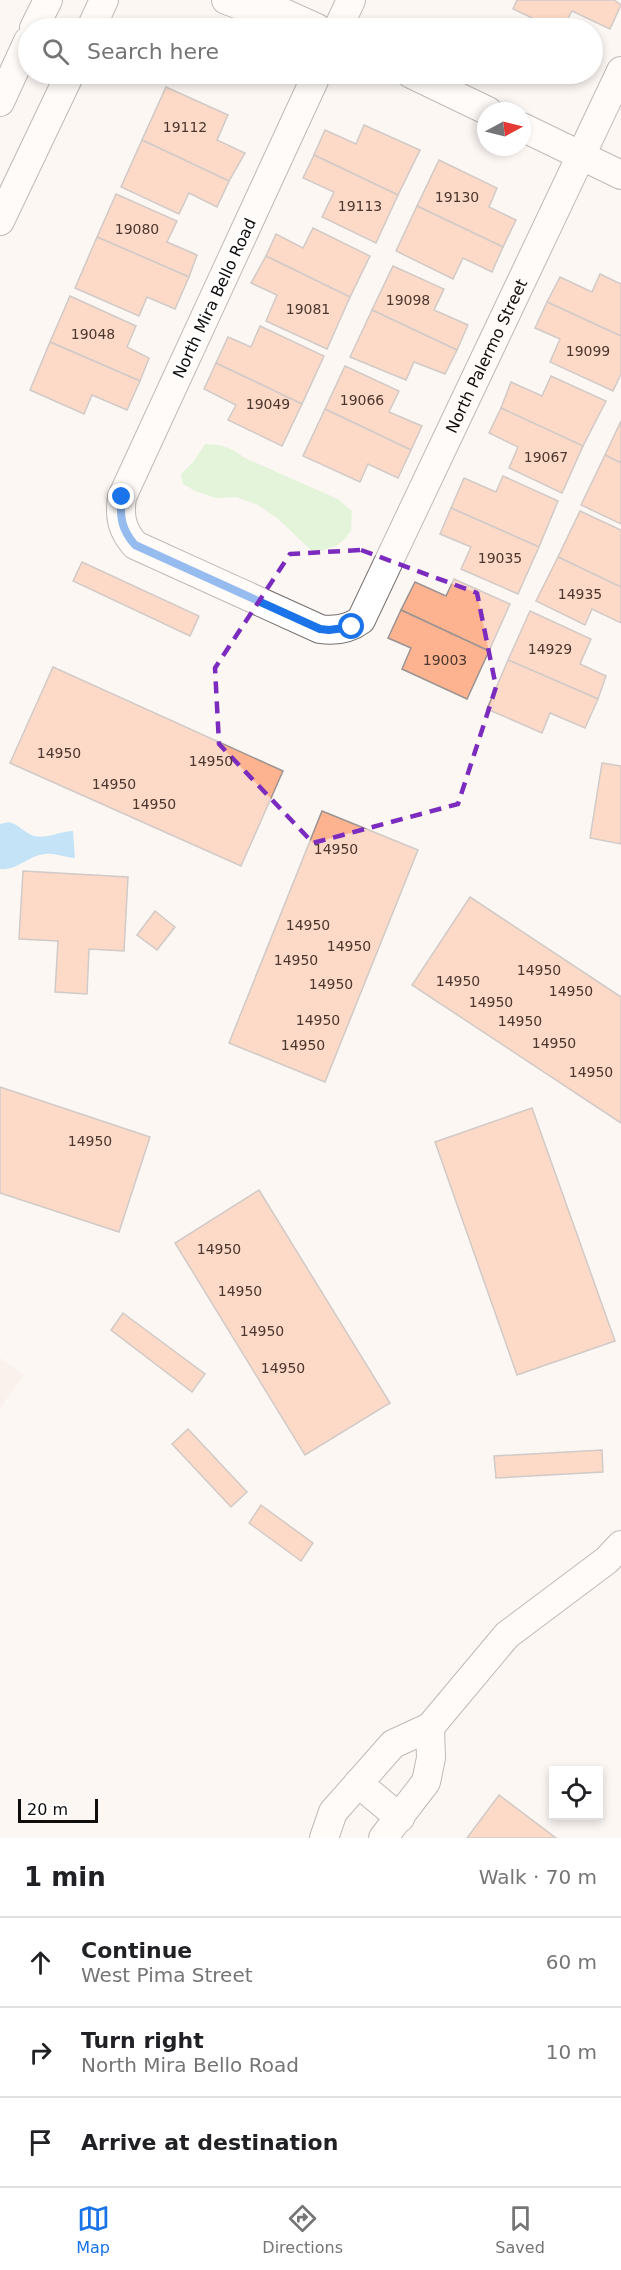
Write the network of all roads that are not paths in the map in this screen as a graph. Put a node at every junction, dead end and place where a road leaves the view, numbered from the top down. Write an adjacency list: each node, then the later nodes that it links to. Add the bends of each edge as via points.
1 (48, 0): 6 (street)
2 (104, 0): 7 (street)
3 (226, 0): 5 (street, via 256,11)
4 (351, 0): 9 (street)
5 (274, 5): 8 (street)
6 (39, 18)
7 (96, 18)
8 (298, 18)
9 (343, 18)
10 (18, 63): 15 (street)
11 (621, 71): 18 (street, North Palermo Street)
12 (65, 84): 20 (street)
13 (312, 84): 21 (street, North Mira Bello Road, via 122,497 120,509 121,525 135,545 320,629)
14 (432, 84): 16 (street)
15 (0, 102)
16 (477, 106)
17 (531, 132): 18 (street)
18 (581, 156): 19 (street); 21 (street, North Palermo Street, via 361,620 352,627)
19 (621, 175)
20 (0, 221)
21 (340, 628)
22 (621, 1545): 23 (street, via 507,1635)
23 (430, 1727): 24 (street, via 393,1743); 25 (street, via 431,1758 426,1782)
24 (358, 1783): 25 (street); 26 (street, via 333,1812)
25 (391, 1828)
26 (324, 1838)

